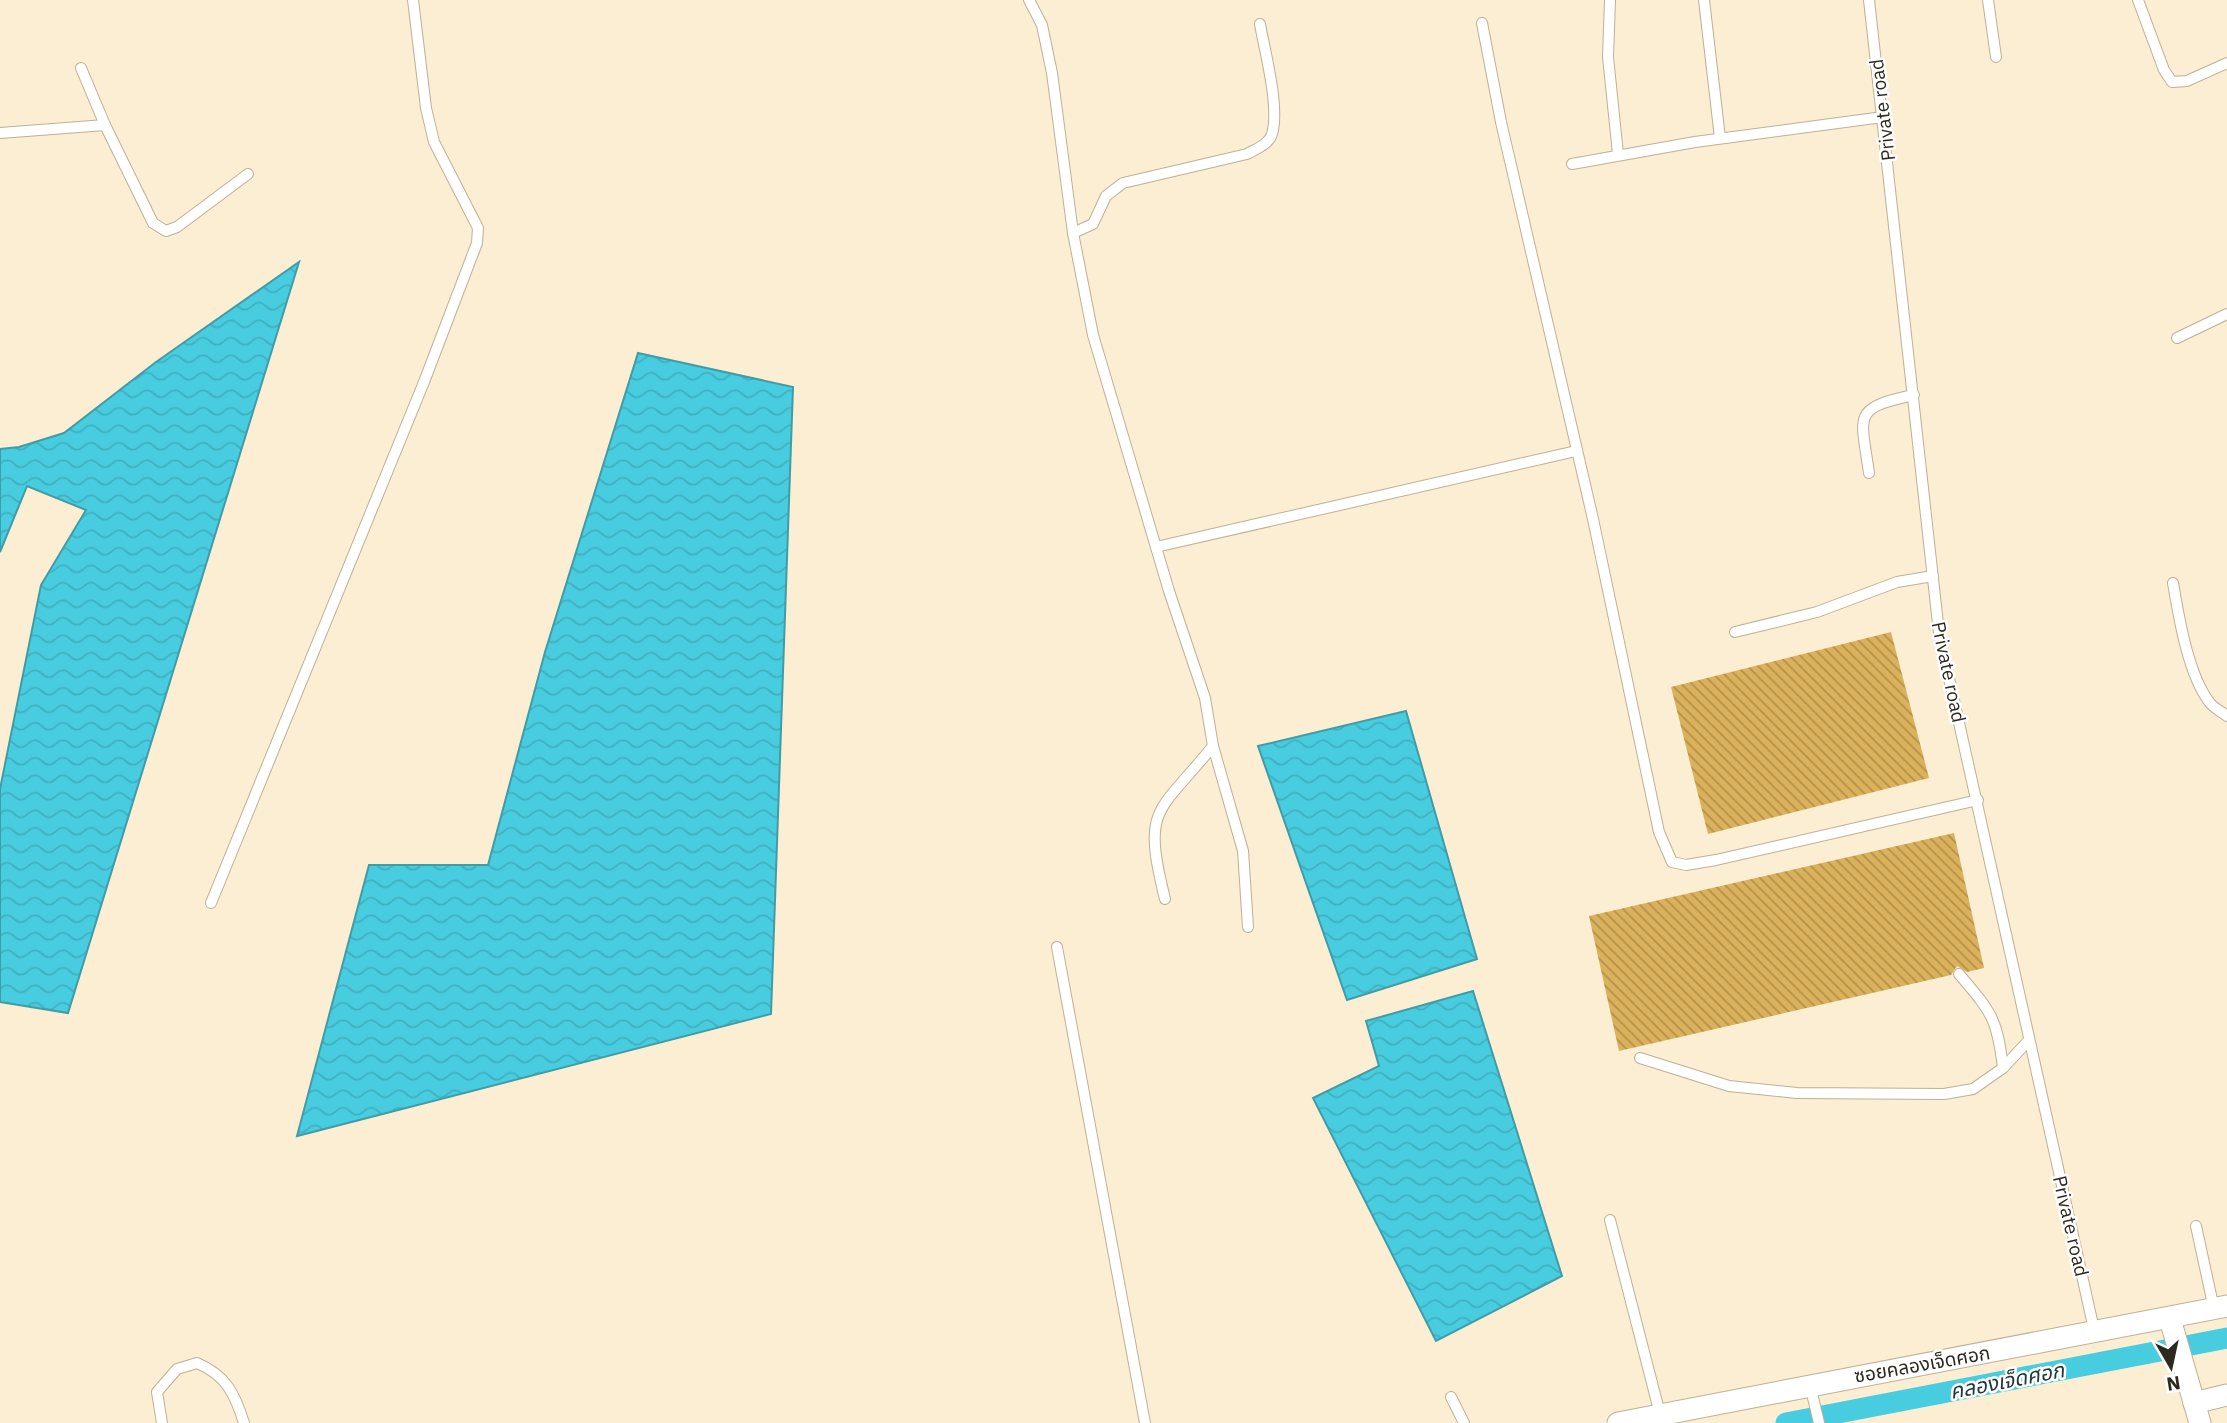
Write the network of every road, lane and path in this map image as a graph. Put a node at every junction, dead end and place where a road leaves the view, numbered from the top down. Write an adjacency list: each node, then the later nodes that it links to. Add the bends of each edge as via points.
1 (413, 0): 34 (lane, via 434,142 478,228 477,243)
2 (1029, 0): 20 (lane, via 1042,25 1052,73)
3 (1610, 0): 17 (lane, via 1608,57)
4 (1704, 0): 16 (lane)
5 (1869, 0): 13 (lane, Private road)
6 (1988, 0): 10 (lane)
7 (2138, 0): 11 (lane, via 2172,82 2187,82)
8 (1482, 23): 24 (lane)
9 (1260, 24): 20 (lane, via 1273,109 1272,135 1247,154 1113,188 1093,224)
10 (1996, 57)
11 (2227, 63)
12 (81, 68): 14 (lane)
13 (1883, 117): 16 (lane); 23 (lane, Private road)
14 (105, 125): 15 (lane); 19 (lane, via 153,223 166,231)
15 (0, 133)
16 (1720, 138): 17 (lane)
17 (1618, 154): 18 (lane)
18 (1572, 164)
19 (248, 174)
20 (1073, 233): 26 (lane, via 1093,335)
21 (2227, 314): 22 (lane)
22 (2177, 338)
23 (1913, 395): 25 (lane, via 1878,402 1866,410 1862,424); 27 (lane, Private road)
24 (1576, 451): 26 (lane); 32 (lane, via 1659,832 1672,862 1686,865 1716,860)
25 (1869, 472)
26 (1156, 547): 31 (lane, via 1205,698)
27 (1933, 576): 29 (lane, via 1896,582 1817,612); 32 (lane, Private road, via 1941,645)
28 (2173, 583): 30 (lane, via 2193,668 2210,703)
29 (1735, 632)
30 (2227, 716)
31 (1213, 746): 33 (lane, via 1161,806 1153,825 1153,852); 35 (lane, via 1243,851)
32 (1978, 800): 38 (lane, Private road)
33 (1165, 899)
34 (211, 903)
35 (1248, 927)
36 (1057, 947): 53 (lane)
37 (1959, 974): 40 (lane, via 1991,1014 1998,1029)
38 (2029, 1040): 40 (lane); 45 (lane, Private road)
39 (1640, 1058): 40 (lane, via 1730,1086 1797,1093 1944,1094 1972,1089)
40 (2003, 1068)
41 (1610, 1220): 50 (lane)
42 (2196, 1226): 43 (lane)
43 (2220, 1308): 44 (street, ซอยคลองเจ็ดศอก)
44 (2171, 1325): 45 (street, ซอยคลองเจ็ดศอก); 49 (street)
45 (2095, 1334): 46 (street, ซอยคลองเจ็ดศอก)
46 (1810, 1385): 50 (street, ซอยคลองเจ็ดศอก); 56 (lane)
47 (2227, 1395): 49 (street)
48 (1451, 1397): 54 (lane)
49 (2197, 1413)
50 (1660, 1414): 55 (street, ซอยคลองเจ็ดศอก)
51 (162, 1423): 52 (lane, via 157,1392 177,1369 197,1363 215,1370 229,1385)
52 (244, 1423)
53 (1145, 1423)
54 (1464, 1423)
55 (1618, 1423)
56 (1819, 1423)

